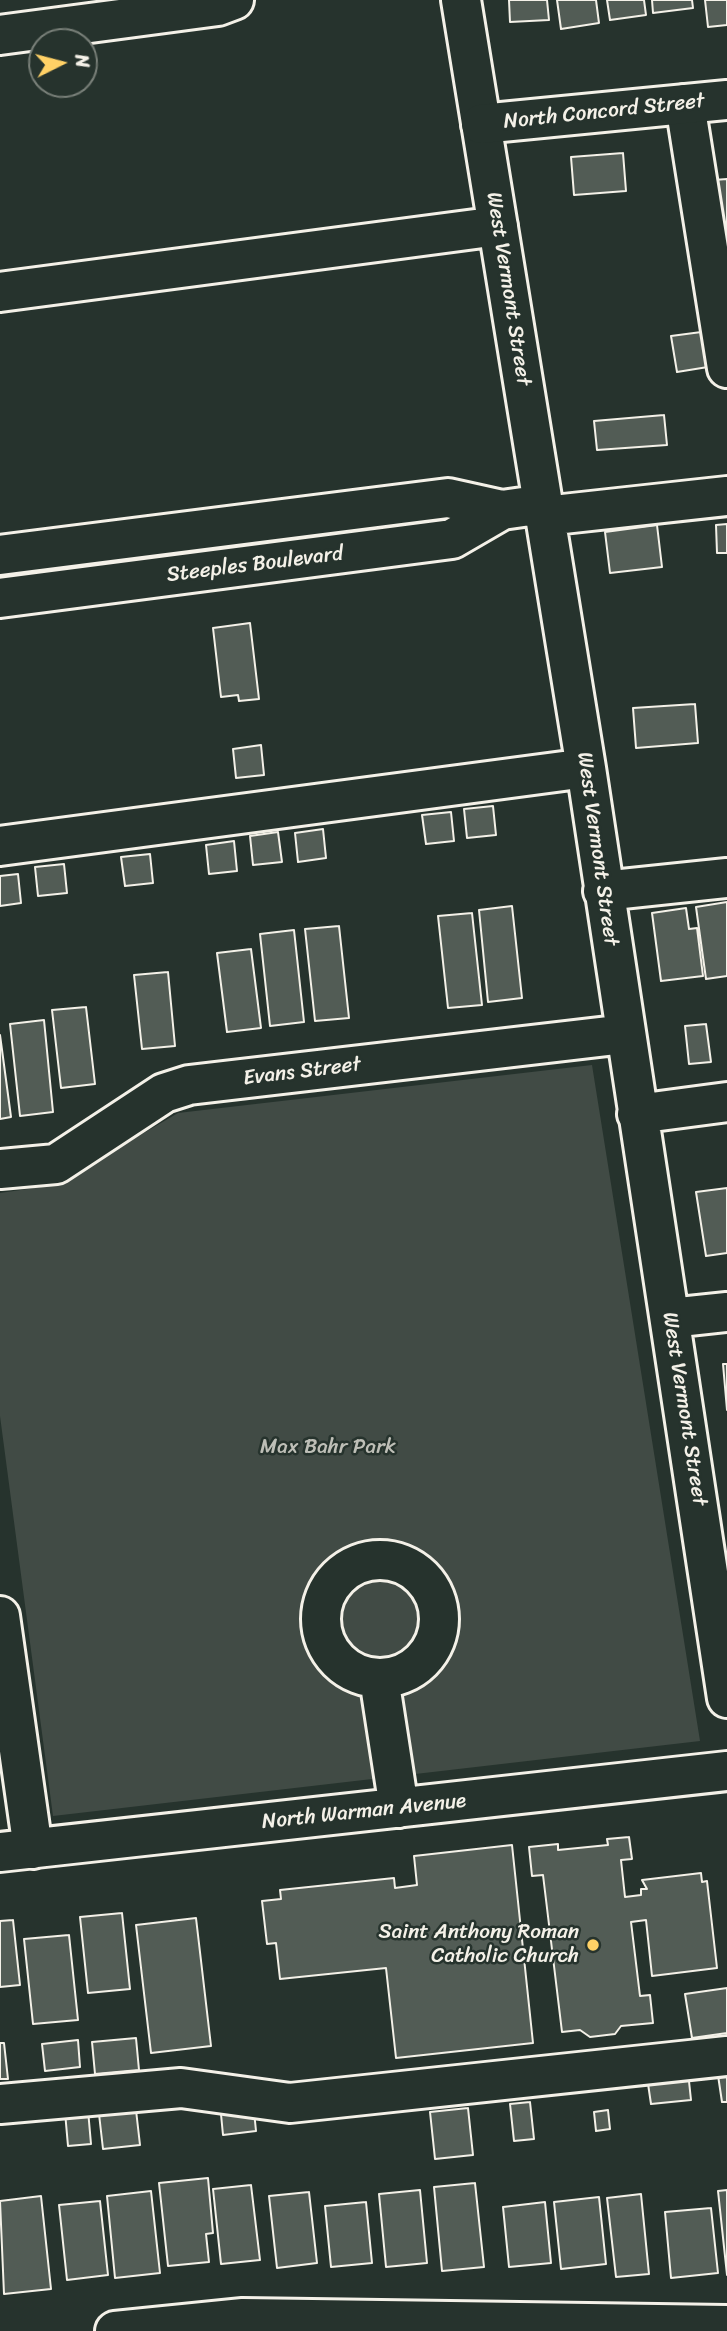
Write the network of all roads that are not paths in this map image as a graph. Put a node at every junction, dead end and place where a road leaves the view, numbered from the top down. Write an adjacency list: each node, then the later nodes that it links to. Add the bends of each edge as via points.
1 (234, 0): 3 (street, via 218,6)
2 (461, 0): 6 (street, West Vermont Street)
3 (0, 35)
4 (727, 100): 5 (street, North Concord Street)
5 (685, 104): 6 (street, North Concord Street); 9 (street)
6 (481, 124): 7 (street, West Vermont Street)
7 (498, 226): 8 (street); 13 (street, West Vermont Street)
8 (0, 292)
9 (722, 308): 10 (street)
10 (727, 368)
11 (727, 496): 13 (street, Steeples Boulevard)
12 (502, 510): 13 (street, Steeples Boulevard); 14 (street, Steeples Boulevard, via 448,498); 15 (street, Steeples Boulevard, via 452,539)
13 (545, 510): 16 (street, West Vermont Street)
14 (0, 555)
15 (0, 598)
16 (586, 768): 17 (street); 19 (street, West Vermont Street)
17 (0, 846)
18 (727, 878): 19 (street)
19 (603, 891): 20 (street, West Vermont Street)
20 (625, 1034): 22 (street, West Vermont Street); 23 (street, Evans Street, via 189,1085 164,1093 56,1164)
21 (727, 1102): 22 (street)
22 (637, 1114): 25 (street, West Vermont Street)
23 (0, 1169)
24 (727, 1312): 25 (street)
25 (670, 1318): 26 (street, West Vermont Street)
26 (716, 1548): 29 (street, West Vermont Street)
27 (1, 1626): 32 (street)
28 (379, 1678): 31 (street)
29 (727, 1698)
30 (727, 1771): 31 (street, North Warman Avenue)
31 (399, 1808): 32 (street, North Warman Avenue)
32 (17, 1850)
33 (727, 2056): 34 (street, via 290,2103 181,2088)
34 (0, 2104)
35 (727, 2325): 36 (street, via 243,2318)
36 (116, 2331)

